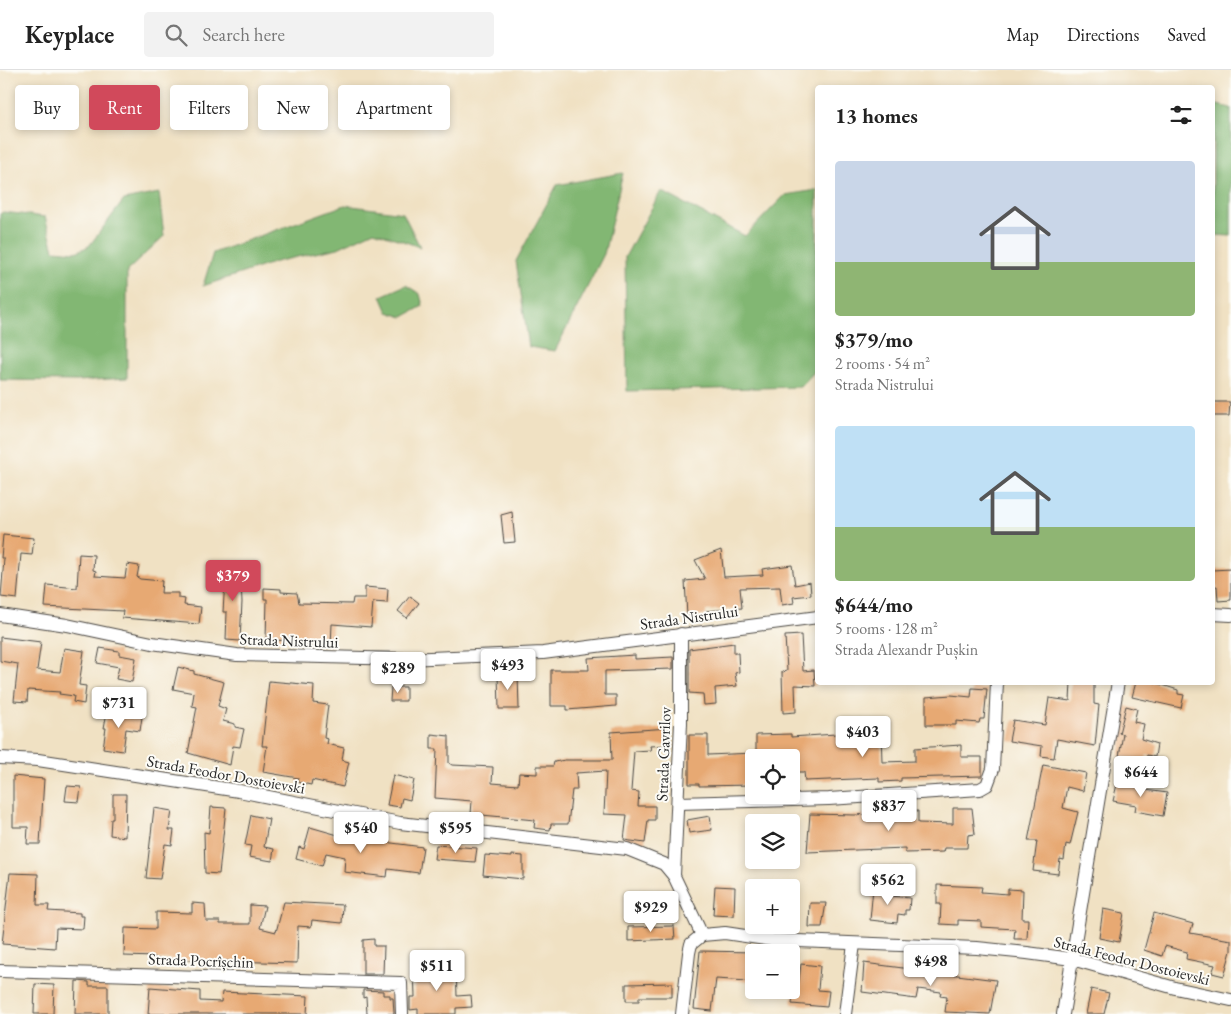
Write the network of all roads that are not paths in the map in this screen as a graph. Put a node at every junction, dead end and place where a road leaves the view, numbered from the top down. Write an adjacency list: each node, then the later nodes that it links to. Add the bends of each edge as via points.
1 (1215, 614): 3 (street)
2 (0, 615): 5 (street, Strada Nistrului, via 237,655 349,659 543,652)
3 (1231, 615)
4 (815, 617): 5 (street, Strada Nistrului)
5 (681, 634): 9 (street, Strada Gavrilov)
6 (997, 685): 9 (street, via 993,769 987,785 980,789 828,799)
7 (1118, 685): 13 (street)
8 (0, 758): 10 (street, Strada Feodor Dostoievski, via 38,760 239,791 400,823 627,849 664,864)
9 (678, 803): 10 (street, Strada Gavrilov)
10 (674, 876): 11 (street, Strada Feodor Dostoievski)
11 (702, 936): 12 (street, Strada Feodor Dostoievski, via 725,933 772,940); 17 (street, via 691,944 688,953)
12 (854, 944): 13 (street, Strada Feodor Dostoievski, via 977,948); 18 (street)
13 (1072, 959): 15 (street, Strada Feodor Dostoievski); 19 (street)
14 (0, 971): 16 (street, Strada Pocrîșchin, via 401,983)
15 (1231, 1000)
16 (402, 1014)
17 (682, 1014)
18 (845, 1014)
19 (1063, 1014)

